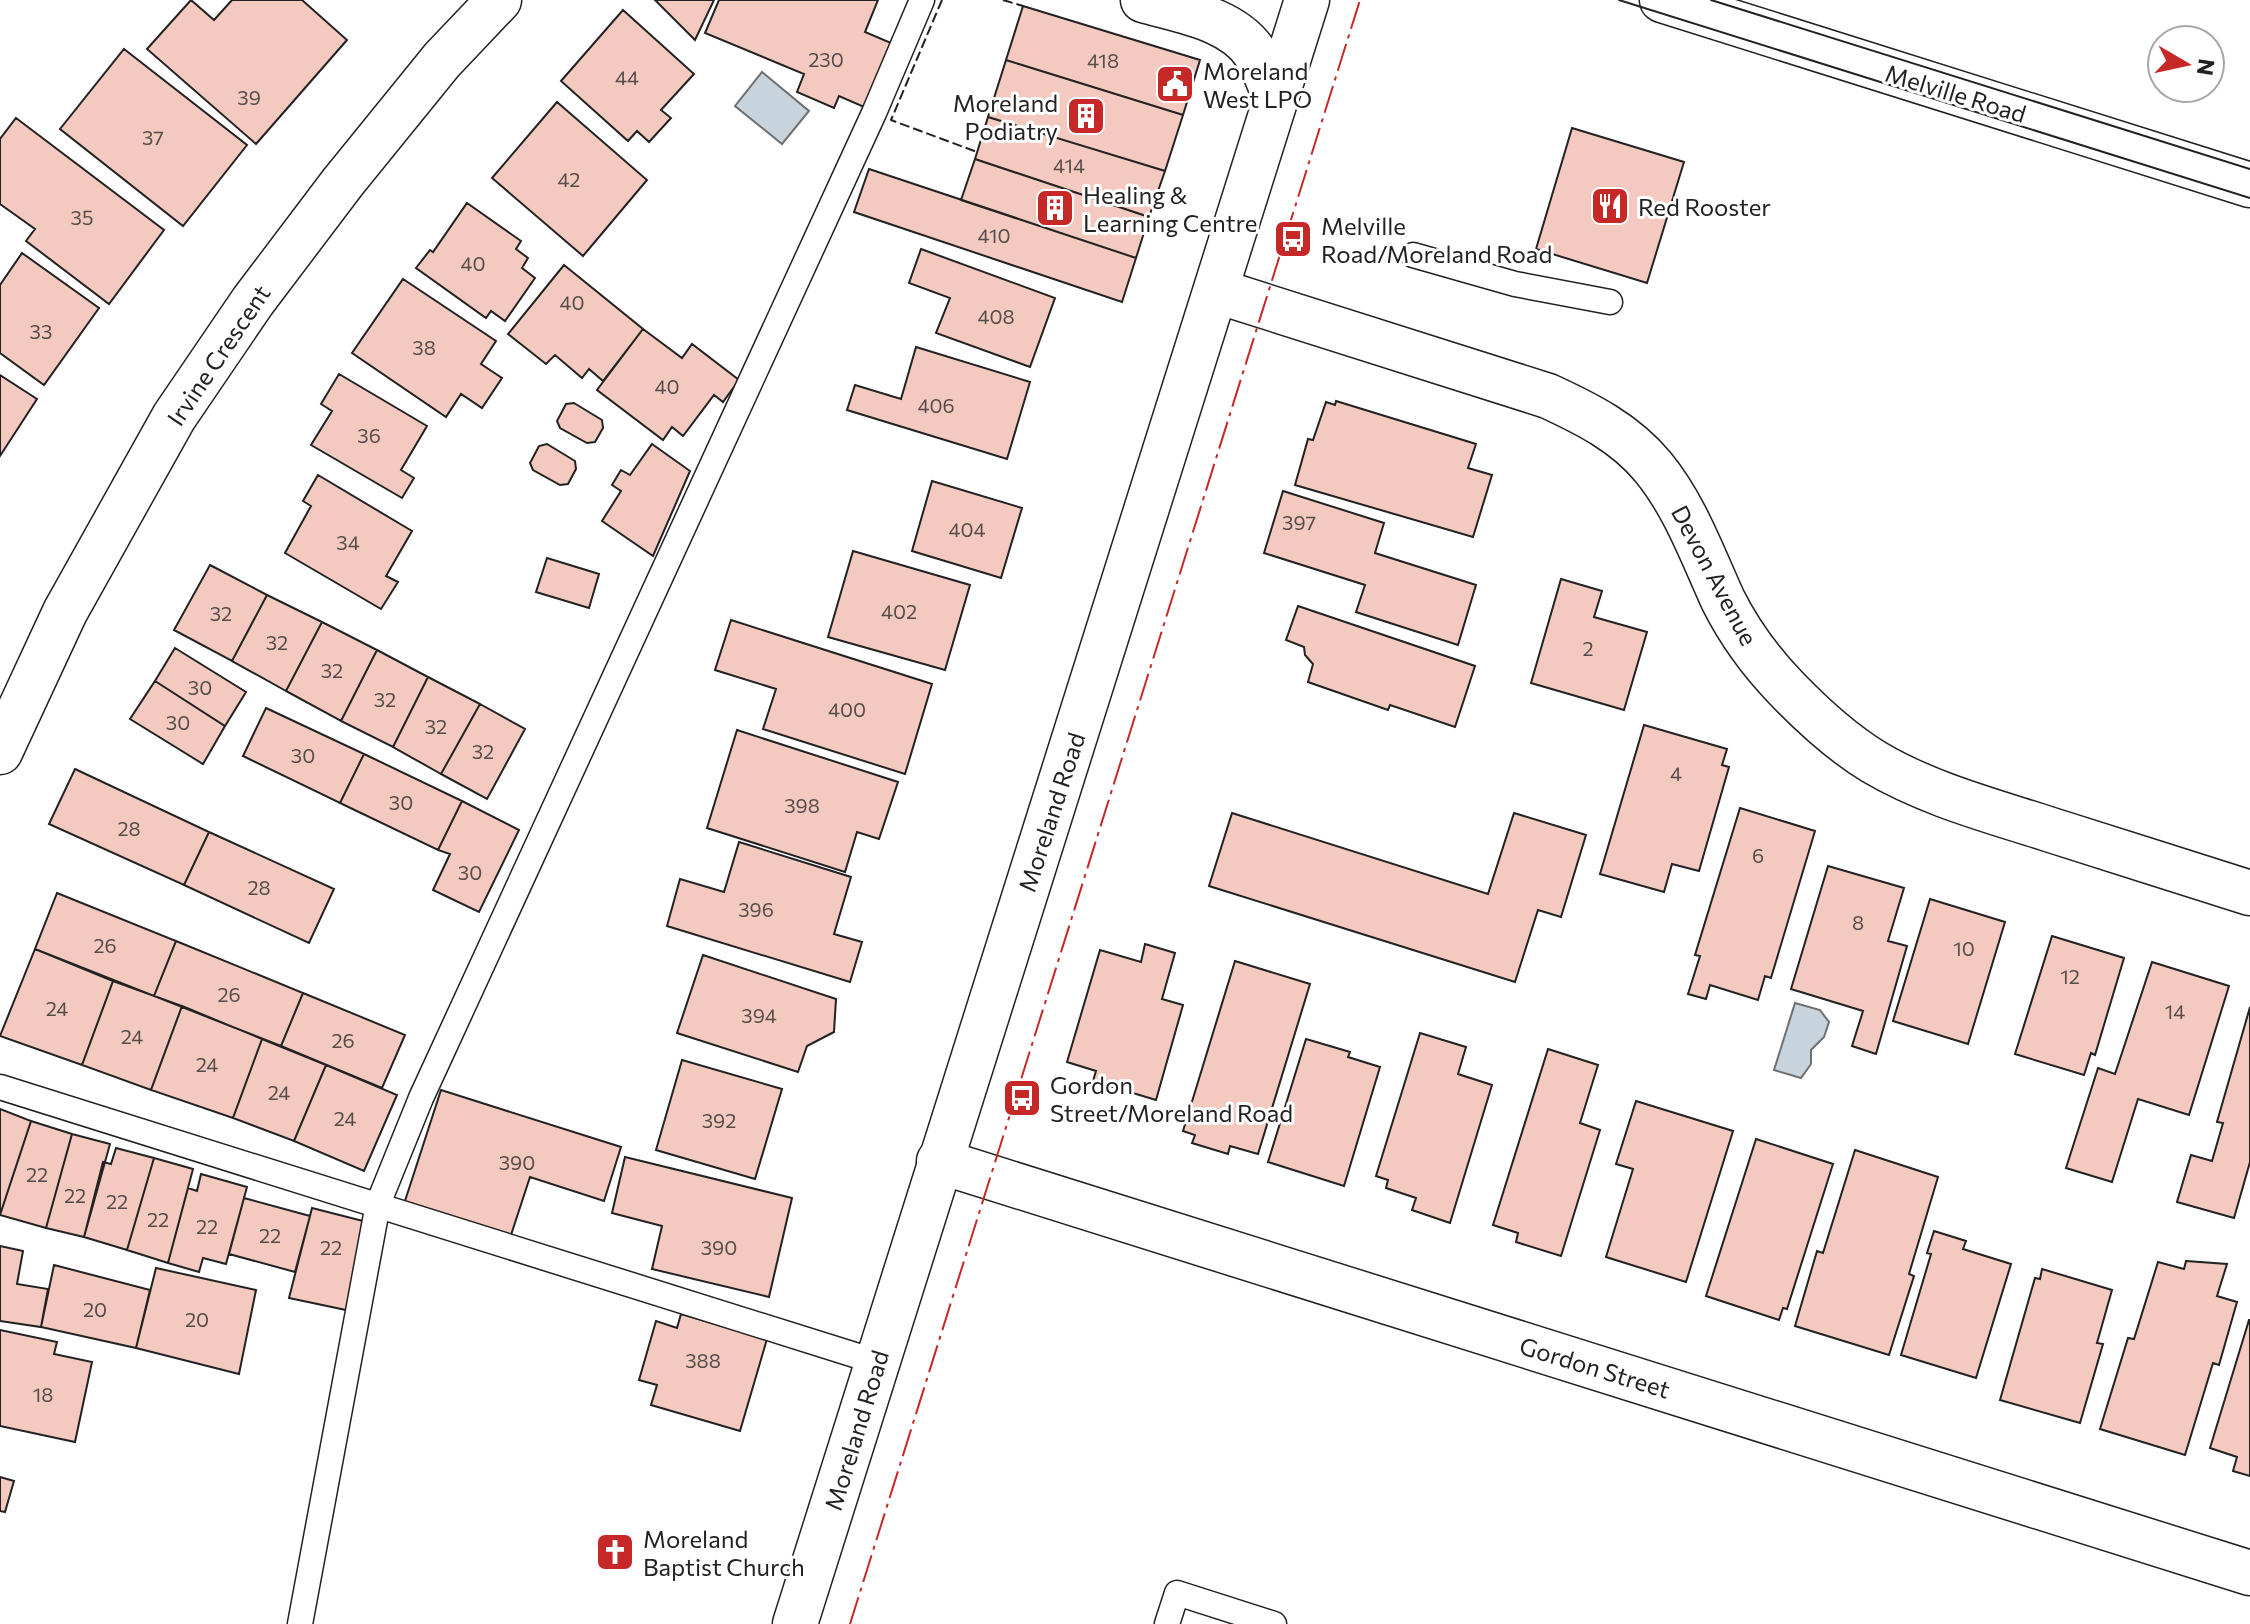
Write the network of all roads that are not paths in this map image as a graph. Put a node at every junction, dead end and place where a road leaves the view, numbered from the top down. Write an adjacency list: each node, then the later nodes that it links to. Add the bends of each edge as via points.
1 (499, 0): 11 (street, Irvine Crescent, via 442,60 343,182 174,417 65,612)
2 (922, 0): 15 (lane, via 421,1098)
3 (1143, 0): 6 (street, via 1238,35 1255,52)
4 (1307, 0): 6 (street, Moreland Road)
5 (1662, 0): 7 (street, Melville Road)
6 (1276, 99): 9 (street, Moreland Road)
7 (2250, 185)
8 (1413, 255): 10 (lane, via 1515,284)
9 (1217, 291): 12 (street, Devon Avenue, via 1548,396 1586,413 1620,435 1652,466 1684,513 1744,638 1826,728 1914,783 1957,801); 14 (street, Moreland Road)
10 (1610, 302)
11 (0, 752)
12 (2250, 893)
13 (0, 1087): 15 (lane)
14 (939, 1161): 16 (street, Moreland Road); 17 (street, Gordon Street)
15 (378, 1204): 16 (lane); 18 (lane)
16 (877, 1362): 19 (street, Moreland Road)
17 (2250, 1573)
18 (300, 1624)
19 (795, 1624)
20 (1167, 1624): 21 (lane, via 1177,1593)
21 (1274, 1624)

